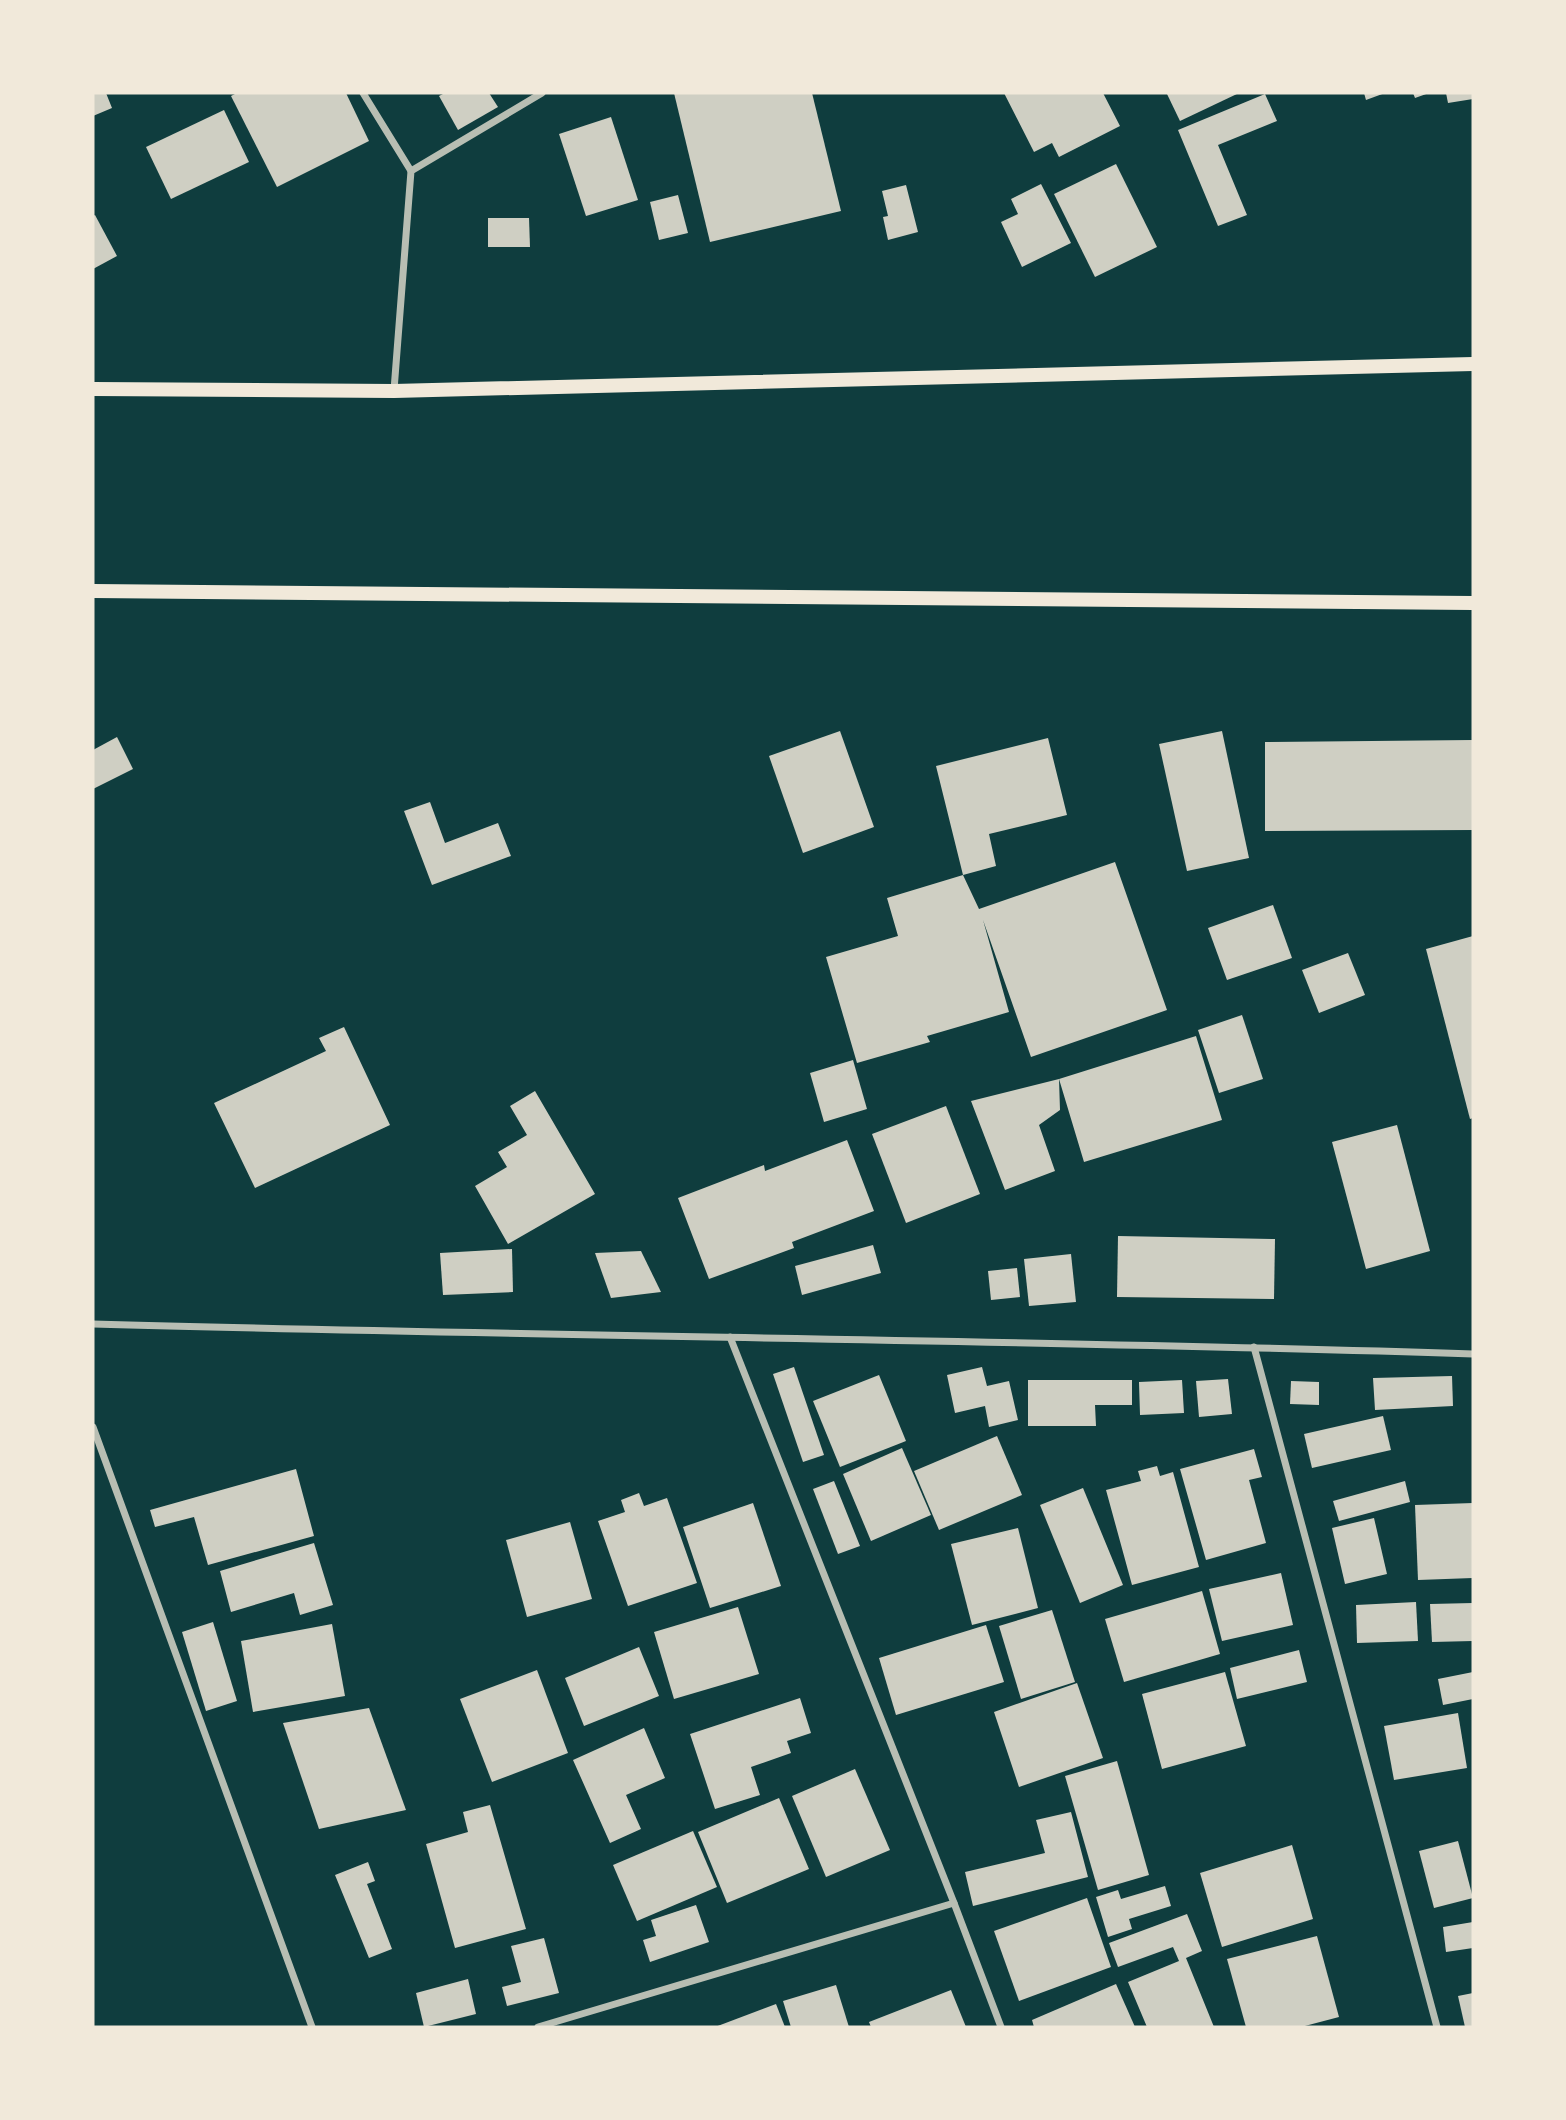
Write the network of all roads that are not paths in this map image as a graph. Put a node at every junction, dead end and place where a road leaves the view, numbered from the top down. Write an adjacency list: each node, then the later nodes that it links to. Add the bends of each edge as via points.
1 (363, 93): 3 (street)
2 (542, 93): 3 (street)
3 (411, 171): 6 (street)
4 (1473, 364): 6 (main road)
5 (93, 389): 6 (main road)
6 (394, 391)
7 (93, 591): 8 (main road)
8 (1473, 603)
9 (93, 1324): 10 (street)
10 (730, 1337): 11 (street); 14 (street)
11 (1254, 1347): 12 (street); 18 (street)
12 (1473, 1354)
13 (93, 1427): 15 (street)
14 (954, 1903): 16 (street); 17 (street)
15 (312, 2027)
16 (538, 2027)
17 (1001, 2027)
18 (1437, 2027)

